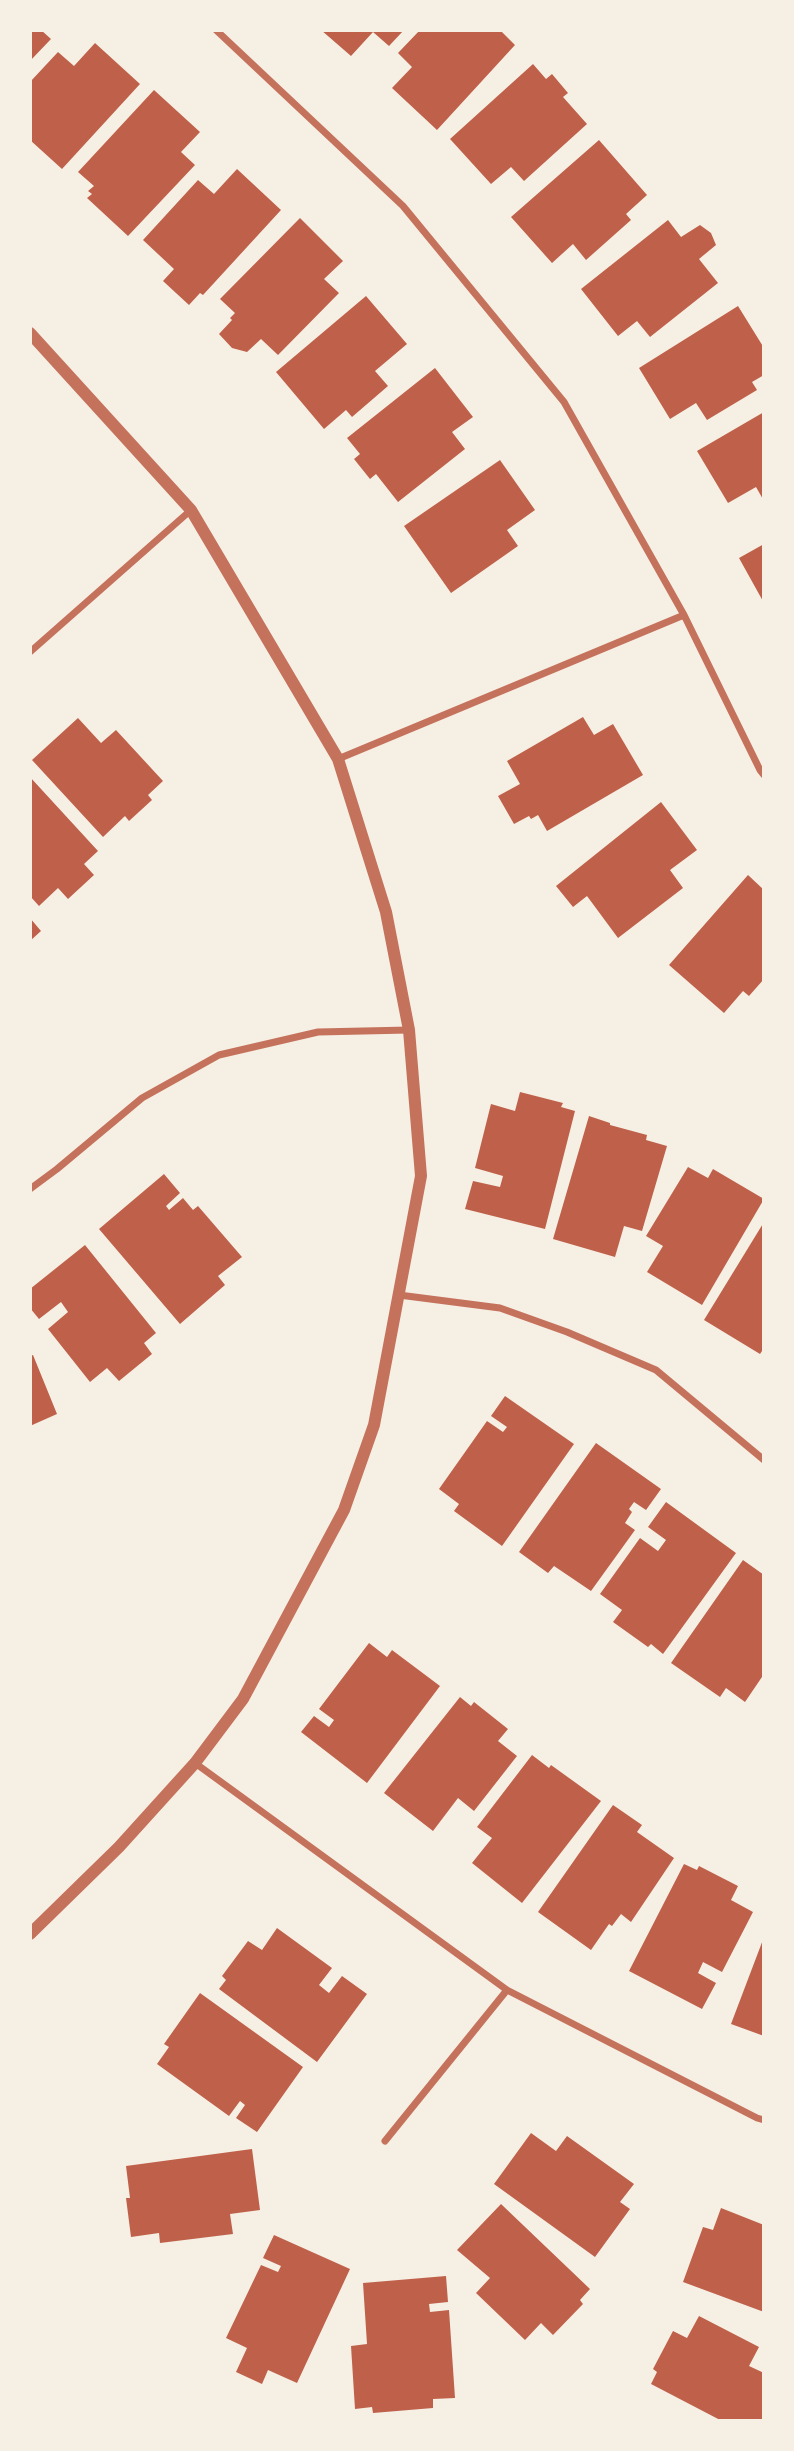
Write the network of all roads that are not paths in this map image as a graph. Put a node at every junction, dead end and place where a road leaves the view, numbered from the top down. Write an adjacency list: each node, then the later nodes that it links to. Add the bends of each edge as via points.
1 (216, 30): 4 (street, via 403,206 564,402)
2 (30, 333): 3 (street)
3 (191, 510): 5 (street); 6 (street)
4 (684, 615): 6 (street); 7 (street)
5 (30, 652)
6 (338, 759): 8 (street, via 386,912)
7 (764, 775)
8 (409, 1030): 9 (street, via 318,1032 219,1055 142,1098); 10 (street, via 421,1176)
9 (30, 1188)
10 (399, 1296): 11 (street, via 500,1308 656,1370); 12 (street, via 374,1425 344,1510 243,1699)
11 (764, 1460)
12 (195, 1763): 13 (street, via 119,1847); 14 (street)
13 (30, 1934)
14 (507, 1990): 15 (street); 16 (street)
15 (764, 2120)
16 (385, 2141)

